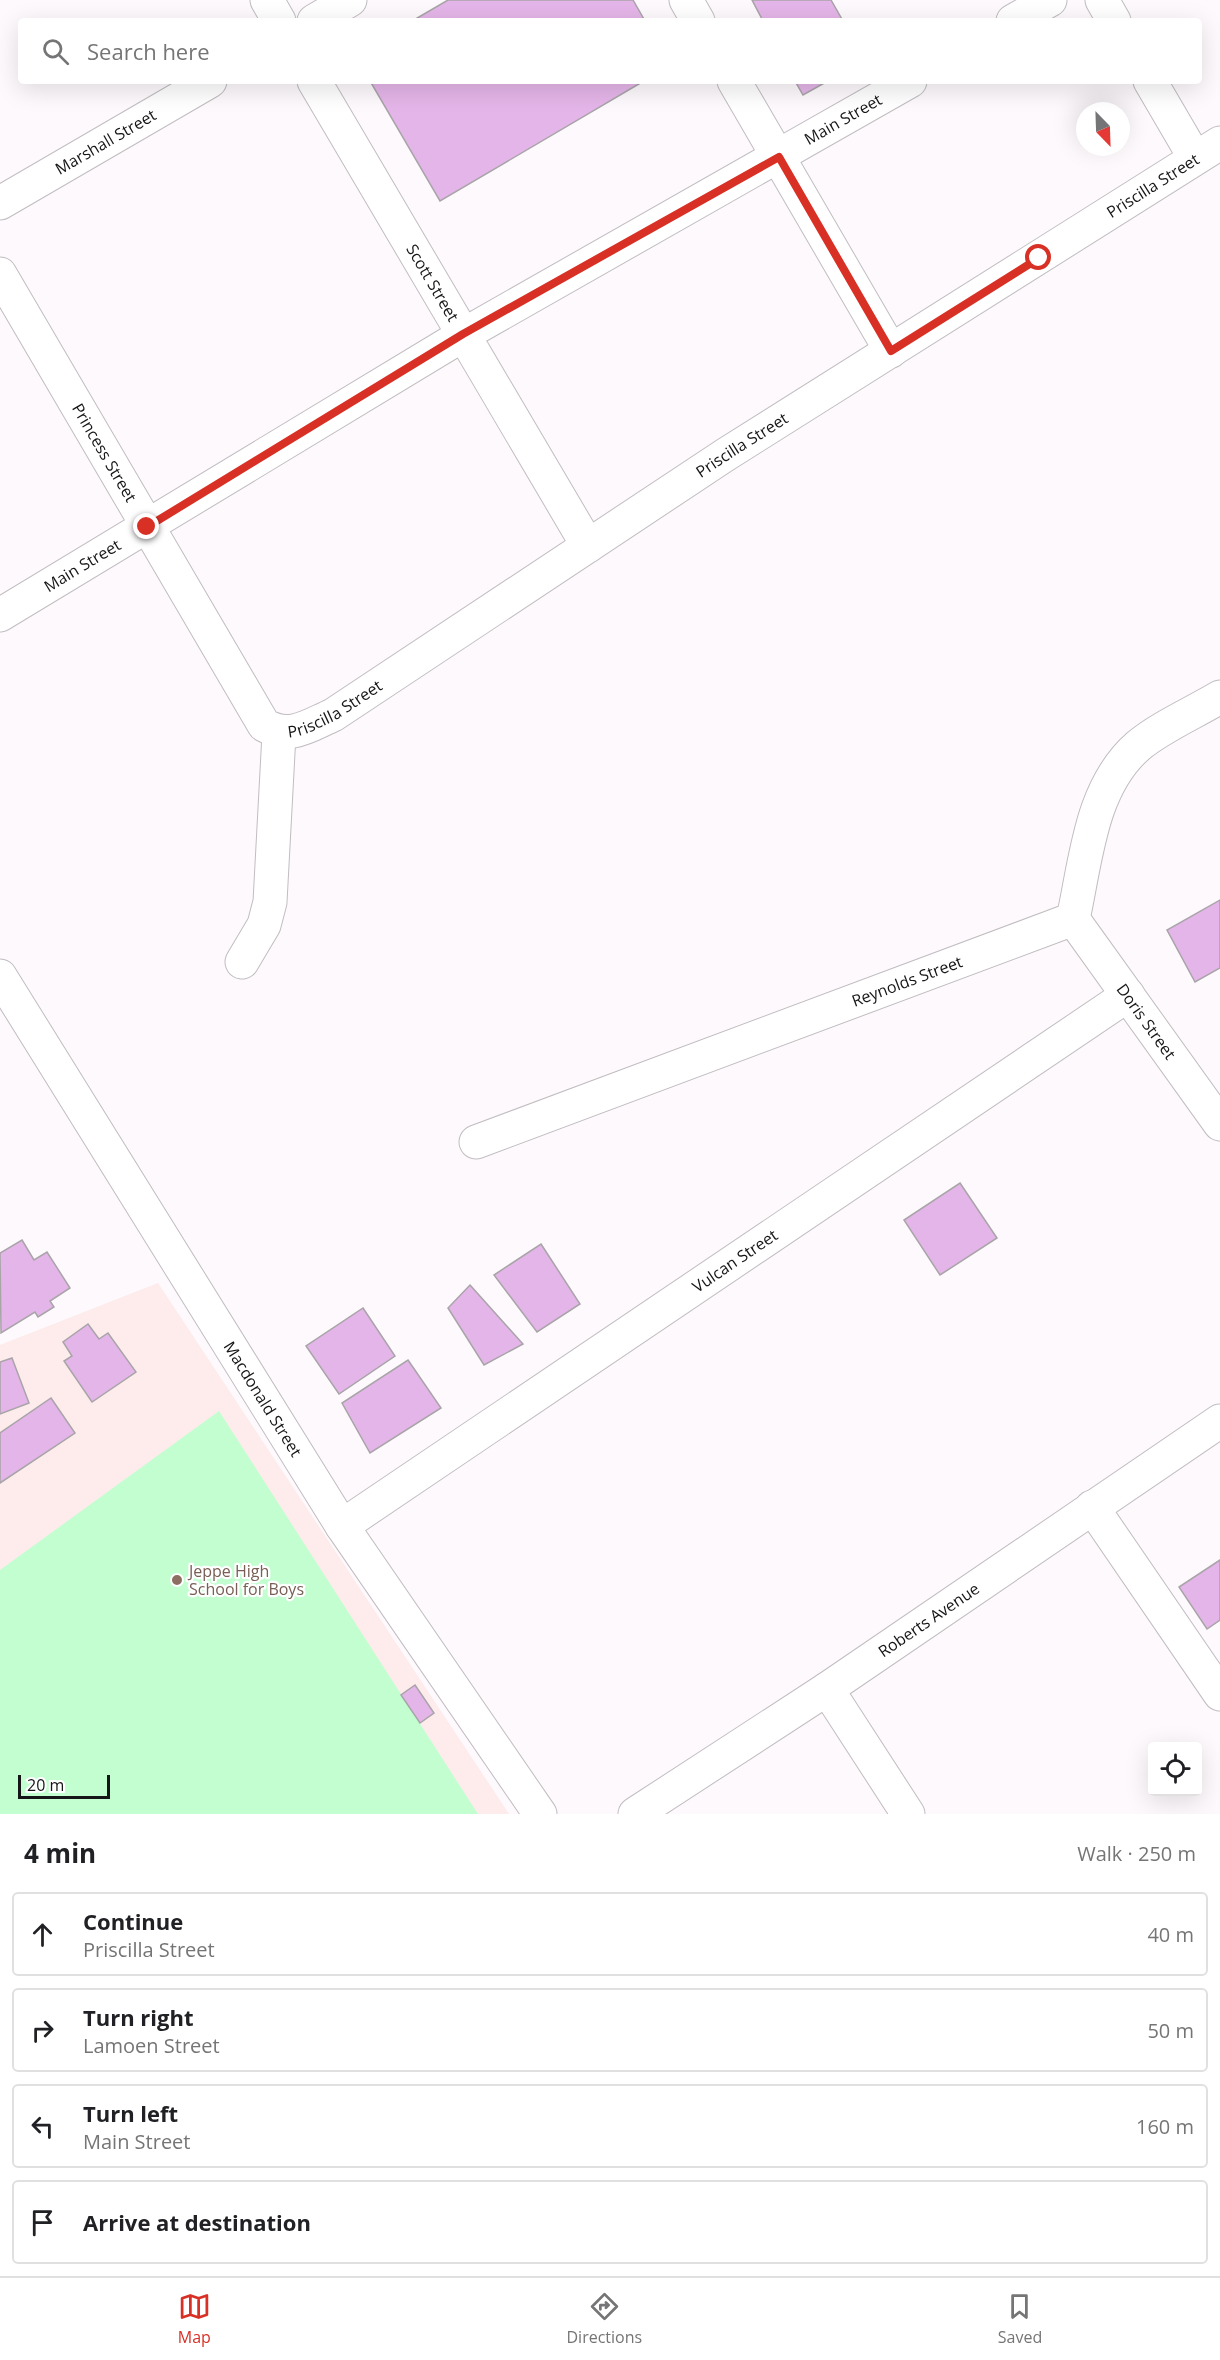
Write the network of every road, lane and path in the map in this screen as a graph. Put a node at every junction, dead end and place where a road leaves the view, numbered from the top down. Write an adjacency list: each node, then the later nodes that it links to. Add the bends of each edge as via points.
1 (267, 0): 6 (street)
2 (350, 0): 7 (street)
3 (686, 0): 8 (street)
4 (1050, 0): 9 (street)
5 (1102, 0): 10 (street)
6 (277, 18)
7 (319, 18)
8 (696, 18)
9 (1018, 18)
10 (1112, 18)
11 (205, 84): 18 (street, Marshall Street)
12 (316, 84): 20 (street, Scott Street)
13 (736, 84): 17 (street)
14 (905, 84): 17 (street, Main Street)
15 (1153, 84): 16 (street)
16 (1208, 150): 21 (street, Priscilla Street)
17 (779, 157): 20 (street, Main Street); 21 (street)
18 (0, 203)
19 (0, 274): 22 (street, Princess Street)
20 (463, 334): 22 (street, Main Street); 23 (street, Scott Street)
21 (891, 351): 23 (street, Priscilla Street)
22 (147, 527): 24 (street, Main Street); 26 (street, Princess Street)
23 (588, 546): 26 (street, Priscilla Street, via 333,715 295,732)
24 (0, 615)
25 (1220, 697): 27 (street, via 1139,745 1119,766 1097,807)
26 (271, 730): 28 (street, via 270,902 264,925)
27 (1073, 919): 30 (street, Doris Street); 32 (street, Reynolds Street)
28 (242, 962)
29 (0, 976): 35 (street, Macdonald Street)
30 (1128, 995): 31 (street, Doris Street); 35 (street, Vulcan Street)
31 (1220, 1124)
32 (476, 1142)
33 (1220, 1421): 34 (street, Roberts Avenue)
34 (1092, 1507): 36 (street, Roberts Avenue); 37 (street)
35 (342, 1526): 38 (street, Macdonald Street)
36 (827, 1689): 39 (street, Roberts Avenue); 40 (street)
37 (1220, 1694)
38 (540, 1814)
39 (635, 1814)
40 (908, 1814)

